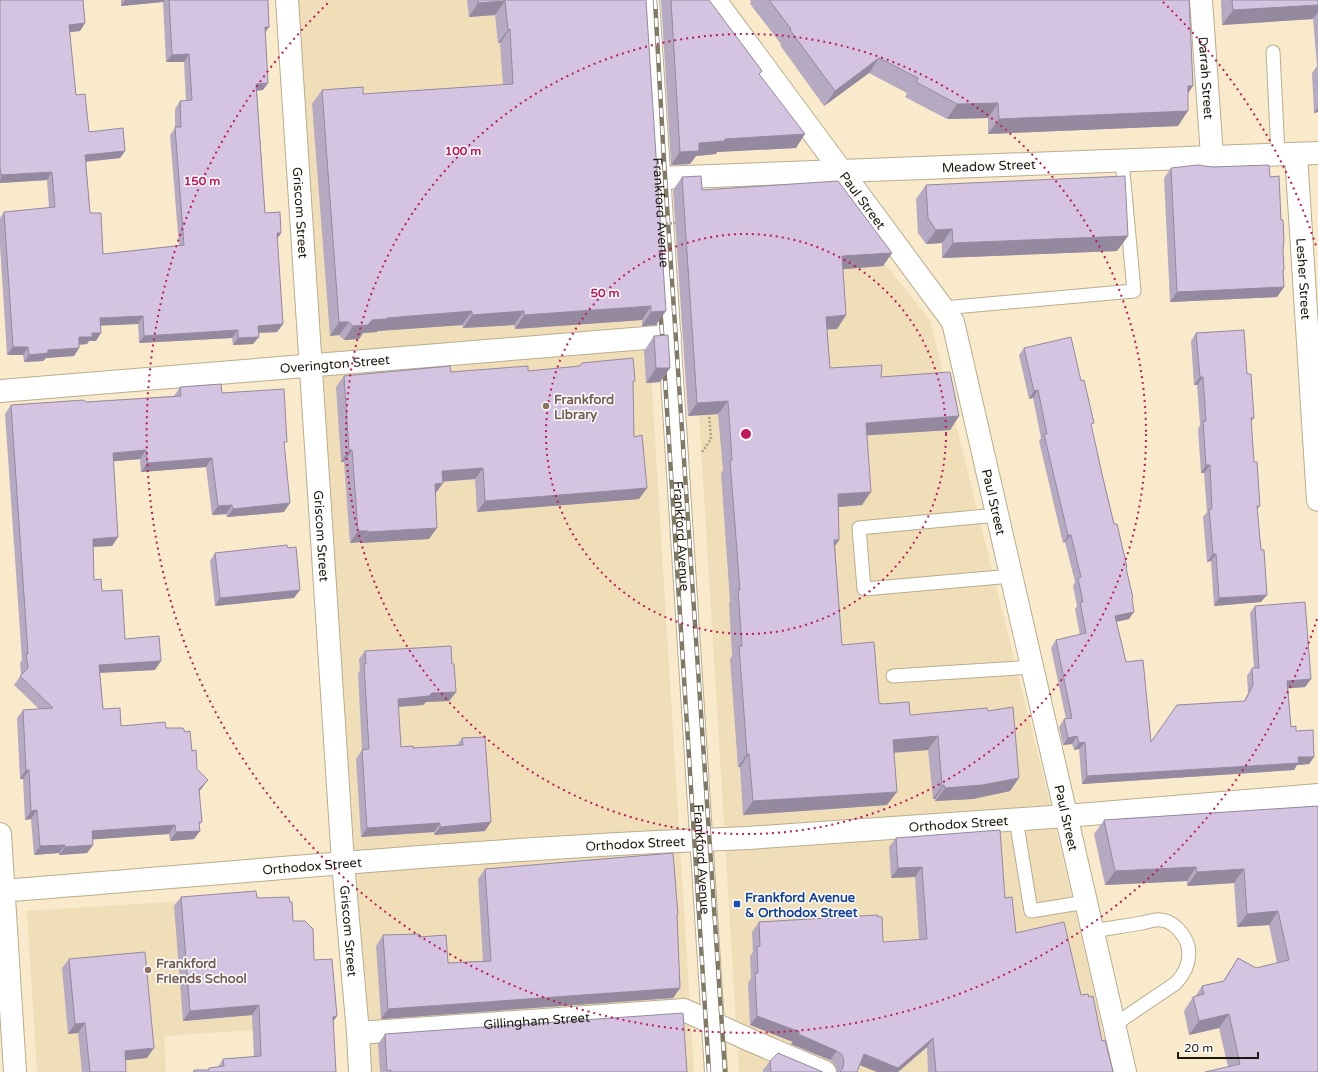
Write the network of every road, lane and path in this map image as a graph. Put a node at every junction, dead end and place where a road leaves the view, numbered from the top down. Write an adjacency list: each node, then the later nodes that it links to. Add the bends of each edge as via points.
1 (287, 0): 16 (street, Griscom Street)
2 (648, 0): 11 (street, Frankford Avenue)
3 (715, 0): 10 (street, Paul Street)
4 (1201, 0): 8 (street, Darrah Street)
5 (1273, 52): 7 (lane)
6 (1318, 153): 7 (street, Meadow Street)
7 (1287, 154): 8 (street, Meadow Street); 20 (street, Lesher Street)
8 (1212, 156): 9 (street, Meadow Street)
9 (1122, 160): 10 (street, Meadow Street); 14 (lane, via 1134,291)
10 (841, 172): 11 (street, Meadow Street); 14 (street, Paul Street)
11 (659, 178): 15 (street, Frankford Avenue)
12 (684, 222): 13 (path, bridge)
13 (653, 225)
14 (943, 308): 21 (street, Paul Street, via 953,322)
15 (670, 336): 16 (street, Overington Street); 29 (street, Frankford Avenue)
16 (311, 364): 17 (street, Overington Street); 30 (street, Griscom Street)
17 (0, 391)
18 (709, 407): 19 (path)
19 (711, 439)
20 (1318, 500)
21 (997, 515): 22 (street, Paul Street); 22 (lane, via 859,528 864,589)
22 (1012, 576): 23 (street, Paul Street)
23 (1033, 667): 24 (lane); 26 (street, Paul Street)
24 (893, 676)
25 (1318, 795): 26 (street, Orthodox Street)
26 (1066, 816): 27 (street, Orthodox Street); 32 (street, Paul Street)
27 (1016, 820): 29 (street, Orthodox Street); 32 (lane, via 1031,911)
28 (0, 834): 31 (street)
29 (701, 840): 30 (street, Orthodox Street); 34 (street, Frankford Avenue)
30 (343, 863): 31 (street, Orthodox Street); 36 (street, Griscom Street)
31 (2, 890): 37 (street)
32 (1086, 902): 33 (street, Paul Street)
33 (1093, 931): 35 (street, Paul Street); 35 (lane, via 1161,920 1172,924 1180,931 1189,952 1184,974 1176,983)
34 (713, 1022): 36 (street, Gillingham Street, via 684,1010); 39 (street, Frankford Avenue); 40 (street, Gillingham Street)
35 (1114, 1025): 41 (street, Paul Street)
36 (358, 1033): 38 (street, Griscom Street)
37 (15, 1072)
38 (360, 1072)
39 (716, 1072)
40 (825, 1072)
41 (1125, 1072)

